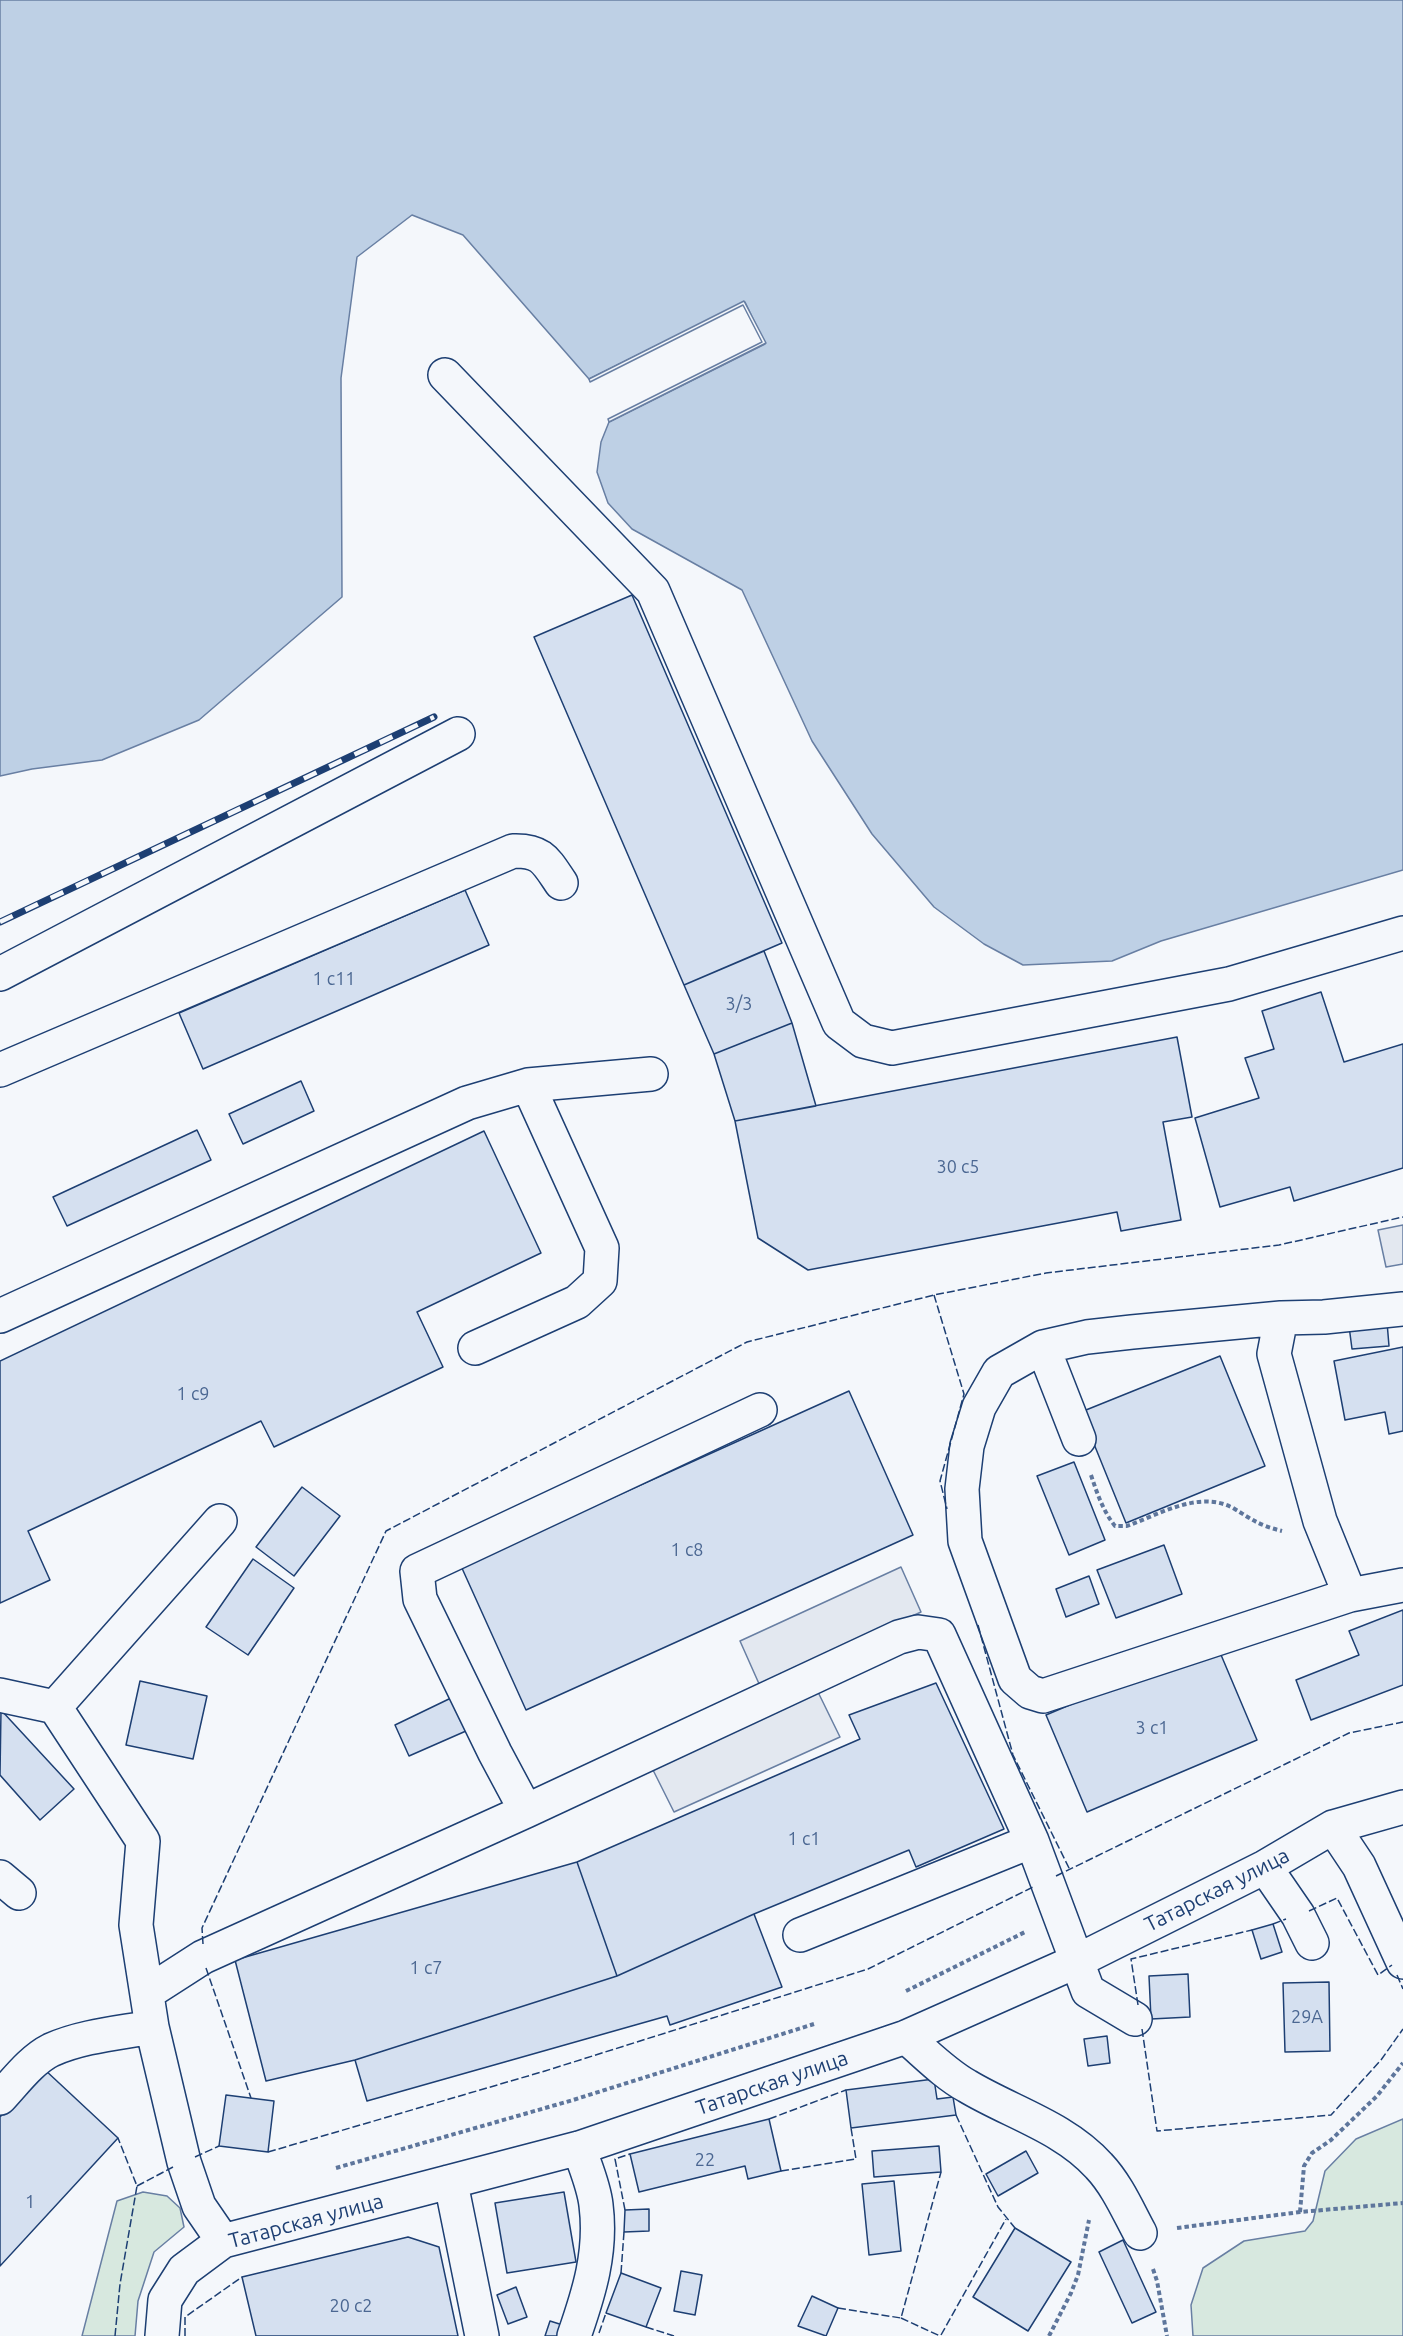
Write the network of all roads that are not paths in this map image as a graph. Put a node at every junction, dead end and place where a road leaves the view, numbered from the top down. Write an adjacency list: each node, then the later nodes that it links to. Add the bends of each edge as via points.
1 (445, 375): 4 (street, via 653,591 839,1023 863,1041 892,1048 1229,984)
2 (458, 734): 5 (street)
3 (561, 883): 6 (street, via 546,861 530,850 513,851)
4 (1403, 933)
5 (0, 974)
6 (0, 1070)
7 (651, 1074): 8 (street)
8 (528, 1085): 10 (street, via 466,1103); 13 (street, via 602,1248 600,1281 577,1302)
9 (1403, 1309): 11 (street)
10 (0, 1317)
11 (1281, 1318): 12 (street, via 1132,1332); 18 (street, via 1274,1354 1320,1521)
12 (1043, 1347): 15 (street); 18 (street, via 999,1372 979,1407 967,1446 962,1489 965,1542 1015,1679 1030,1692 1043,1696)
13 (475, 1348)
14 (760, 1410): 22 (street, via 417,1571 420,1599)
15 (1079, 1439)
16 (220, 1521): 20 (street)
17 (1403, 1585): 18 (street)
18 (1350, 1595)
19 (0, 1695): 20 (street)
20 (55, 1707): 30 (street, via 143,1841 136,1925)
21 (1403, 1807): 23 (street, Татарская улица)
22 (526, 1811): 24 (street, via 899,1637 918,1632 939,1635); 30 (street, via 203,1957)
23 (1333, 1827): 25 (street, Татарская улица); 29 (street, via 1359,1866)
24 (1032, 1841): 26 (street); 28 (street)
25 (1265, 1867): 27 (street); 28 (street, Татарская улица)
26 (800, 1935)
27 (1312, 1943)
28 (1077, 1961): 31 (street, via 1088,1991); 33 (street, Татарская улица)
29 (1403, 1962)
30 (147, 1993): 32 (street)
31 (1135, 2019)
32 (152, 2027): 34 (street, via 51,2051); 38 (street, via 184,2162 199,2206)
33 (906, 2037): 35 (street, Татарская улица); 37 (street, via 965,2085 1030,2117 1099,2166)
34 (0, 2098)
35 (579, 2148): 36 (street, Татарская улица); 41 (street, via 596,2203 598,2240 594,2271)
36 (448, 2182): 38 (street, Татарская улица); 40 (street)
37 (1140, 2233)
38 (223, 2241): 39 (street, Татарская улица, via 184,2270 165,2300)
39 (162, 2336)
40 (482, 2336)
41 (574, 2336)

